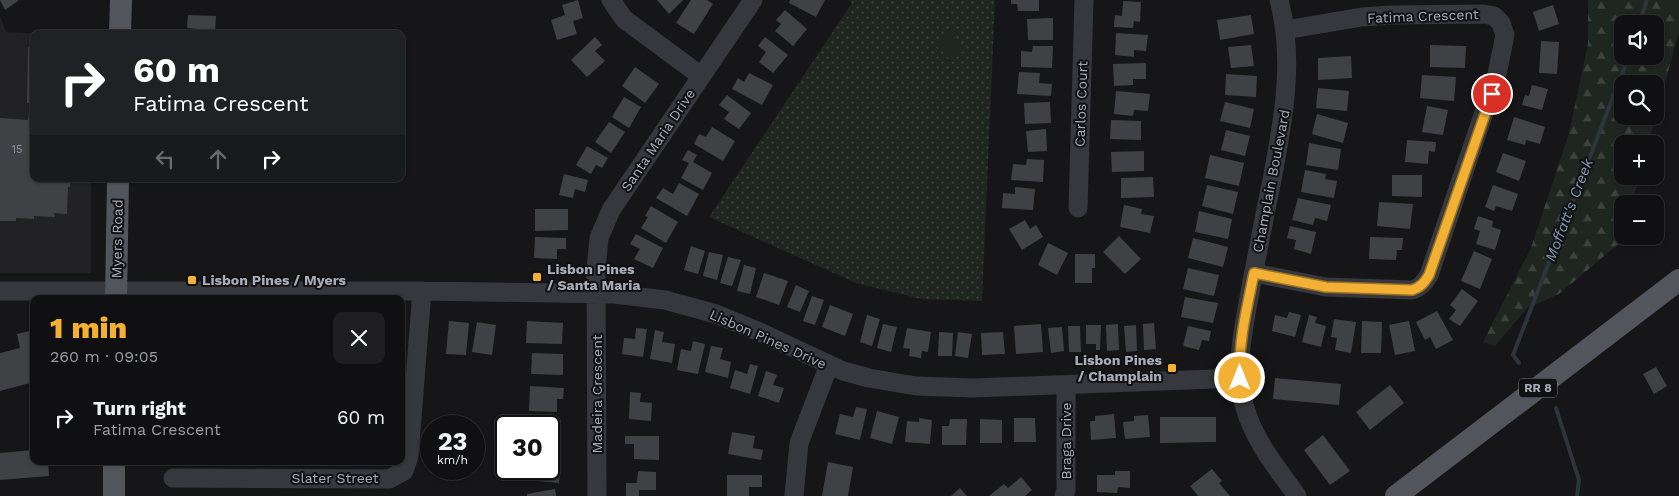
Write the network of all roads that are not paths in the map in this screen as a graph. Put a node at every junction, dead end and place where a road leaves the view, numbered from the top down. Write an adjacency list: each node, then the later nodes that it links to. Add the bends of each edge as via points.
1 (121, 0): 6 (main road)
2 (612, 0): 8 (street, via 624,19)
3 (753, 0): 8 (street, Santa Maria Drive)
4 (1084, 0): 10 (street, Carlos Court)
5 (1280, 0): 7 (street, Champlain Boulevard)
6 (120, 30)
7 (1285, 30): 11 (street, Champlain Boulevard, via 1288,70 1285,114); 11 (street, Fatima Crescent, via 1392,14 1484,14 1494,16 1501,23 1505,35 1492,94 1429,275 1419,288 1348,289)
8 (701, 76): 15 (street, Santa Maria Drive, via 611,210 599,238)
9 (118, 182): 16 (main road, Myers Road)
10 (1078, 208)
11 (1254, 273): 18 (street, Champlain Boulevard, via 1241,340)
12 (1679, 280): 27 (main road, RR 8)
13 (0, 291): 16 (street, Lisbon Pines Drive)
14 (422, 291): 15 (street, Lisbon Pines Drive); 16 (street, Lisbon Pines Drive); 21 (street, Slater Street, via 409,456 404,471 389,478)
15 (598, 293): 17 (street, Lisbon Pines Drive, via 664,300 716,314); 23 (street, Madeira Crescent)
16 (116, 295)
17 (829, 365): 19 (street, Lisbon Pines Drive, via 869,378 916,386); 24 (street, via 799,443)
18 (1240, 378): 19 (street, Lisbon Pines Drive); 26 (street, Champlain Boulevard, via 1244,407 1253,432)
19 (1066, 385): 25 (street, Braga Drive)
20 (114, 465): 22 (main road)
21 (172, 478)
22 (114, 496)
23 (597, 496)
24 (794, 496)
25 (1064, 496)
26 (1297, 496)
27 (1396, 496)

